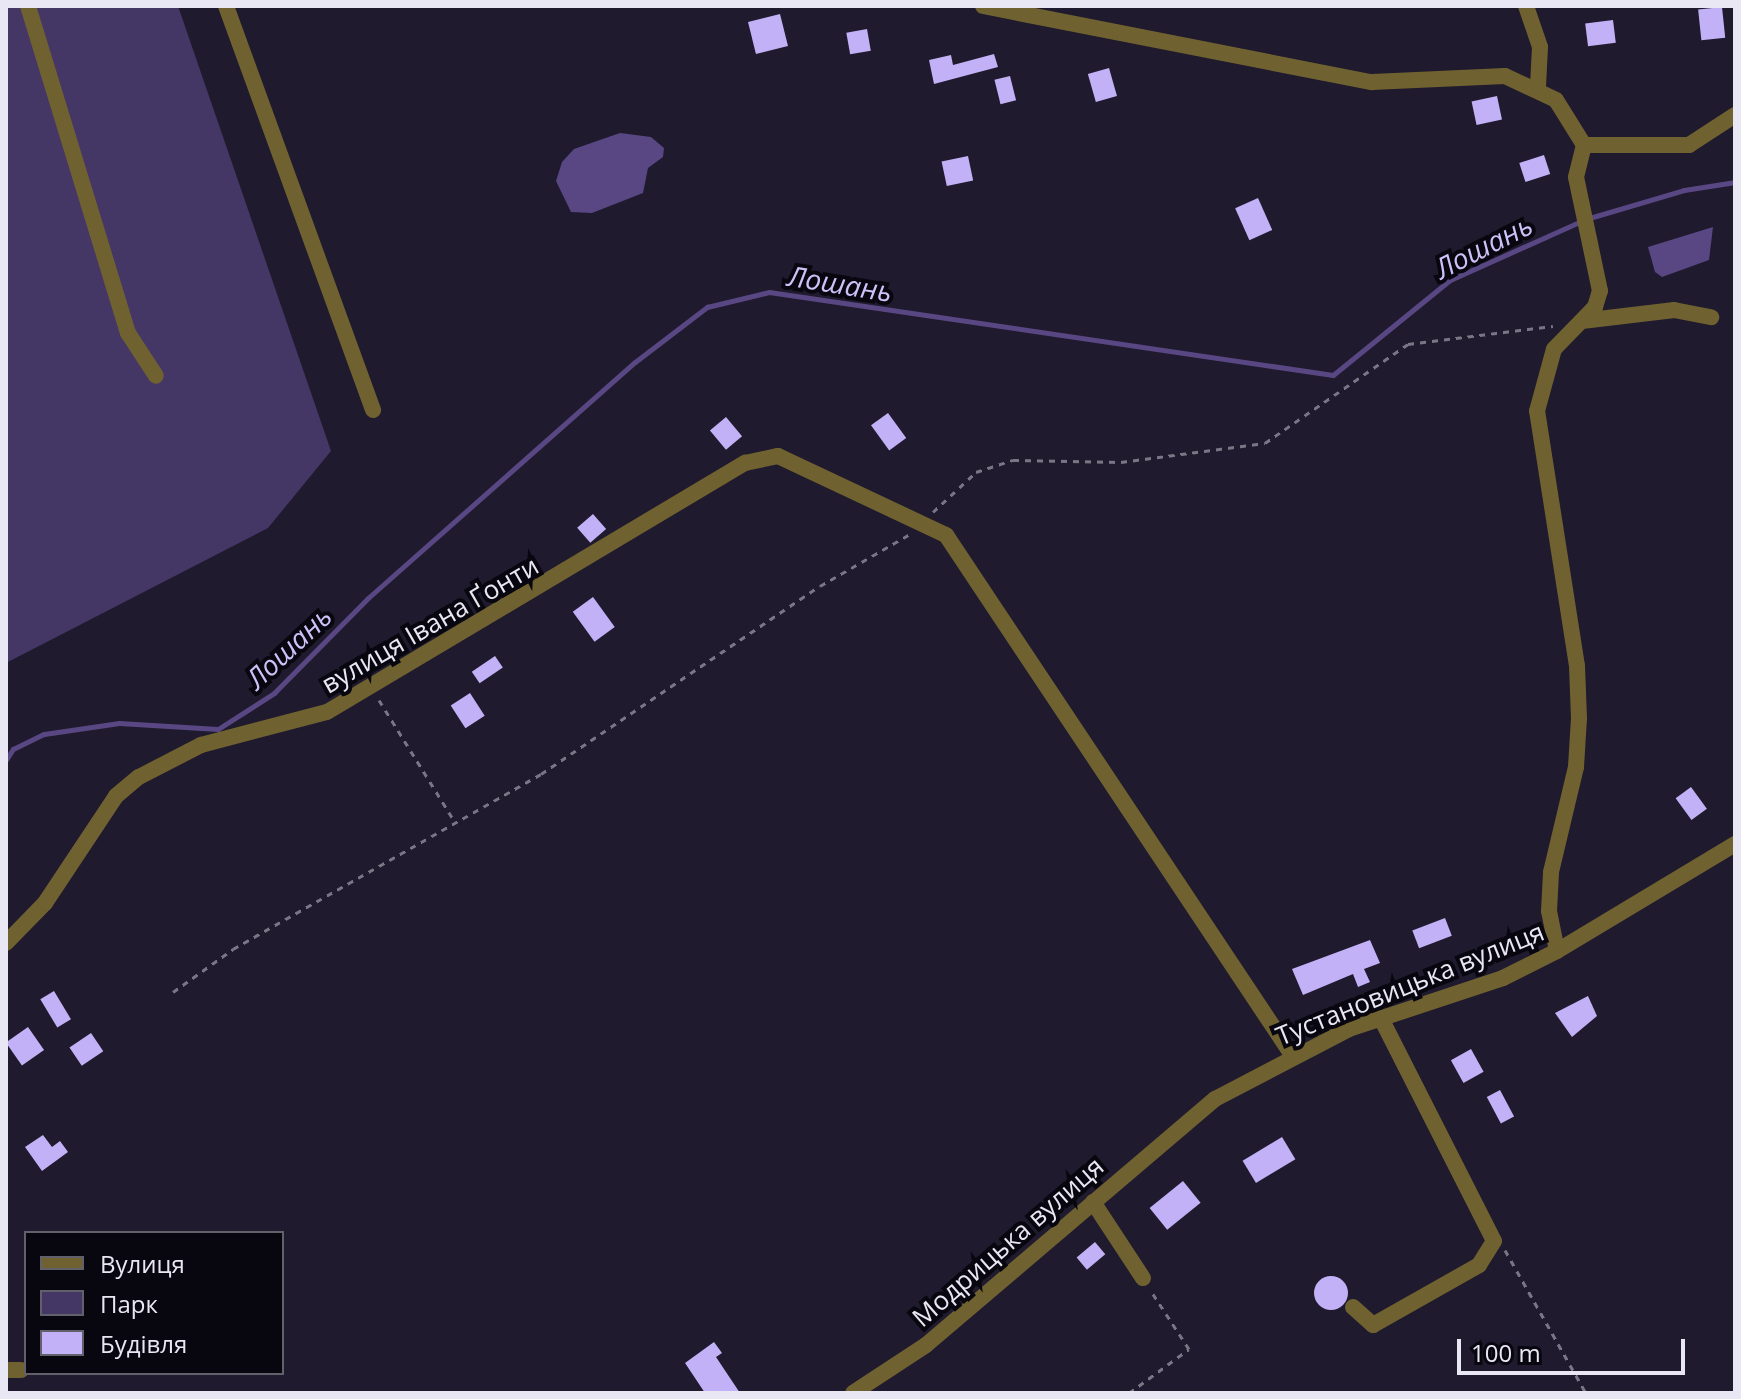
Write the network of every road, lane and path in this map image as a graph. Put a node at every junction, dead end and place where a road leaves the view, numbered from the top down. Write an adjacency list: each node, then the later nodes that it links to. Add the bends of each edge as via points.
1 (28, 6): 10 (street, via 128,333)
2 (226, 6): 11 (street)
3 (983, 6): 5 (street, via 1372,82 1480,74)
4 (1526, 6): 5 (street, via 1540,47)
5 (1538, 87): 7 (street, via 1567,111)
6 (1735, 115): 7 (street, via 1689,145)
7 (1584, 145): 9 (street, via 1576,169 1580,208 1600,291)
8 (1711, 317): 9 (street, via 1674,310)
9 (1582, 321): 12 (path, via 1408,344 1265,443 1121,462 1023,460 991,466 964,481); 17 (street, via 1554,349 1537,411 1578,692 1576,767 1551,872 1549,911)
10 (156, 376)
11 (373, 410)
12 (921, 523): 13 (street, вулиця Івана Ґонти, via 864,502 794,460 778,456 745,463); 14 (path, via 541,774); 20 (street, вулиця Івана Ґонти, via 946,535)
13 (371, 689): 14 (path); 16 (street, вулиця Івана Ґонти, via 292,724 201,745 139,777 116,796 45,903)
14 (455, 822): 18 (path, via 233,949)
15 (1735, 844): 17 (street, Тустановицька вулиця, via 1612,924)
16 (6, 943)
17 (1557, 951): 19 (street, Тустановицька вулиця, via 1503,978)
18 (173, 992)
19 (1381, 1018): 20 (street, Тустановицька вулиця); 23 (street)
20 (1292, 1055): 21 (street, Тустановицька вулиця)
21 (1187, 1120): 22 (street, Модрицька вулиця)
22 (1093, 1202): 24 (street); 26 (street, Модрицька вулиця, via 926,1345)
23 (1492, 1228): 25 (street, via 1490,1253 1479,1265 1373,1325); 28 (path)
24 (1143, 1278): 27 (path, via 1189,1349)
25 (1353, 1307)
26 (853, 1393)
27 (1129, 1393)
28 (1586, 1393)

